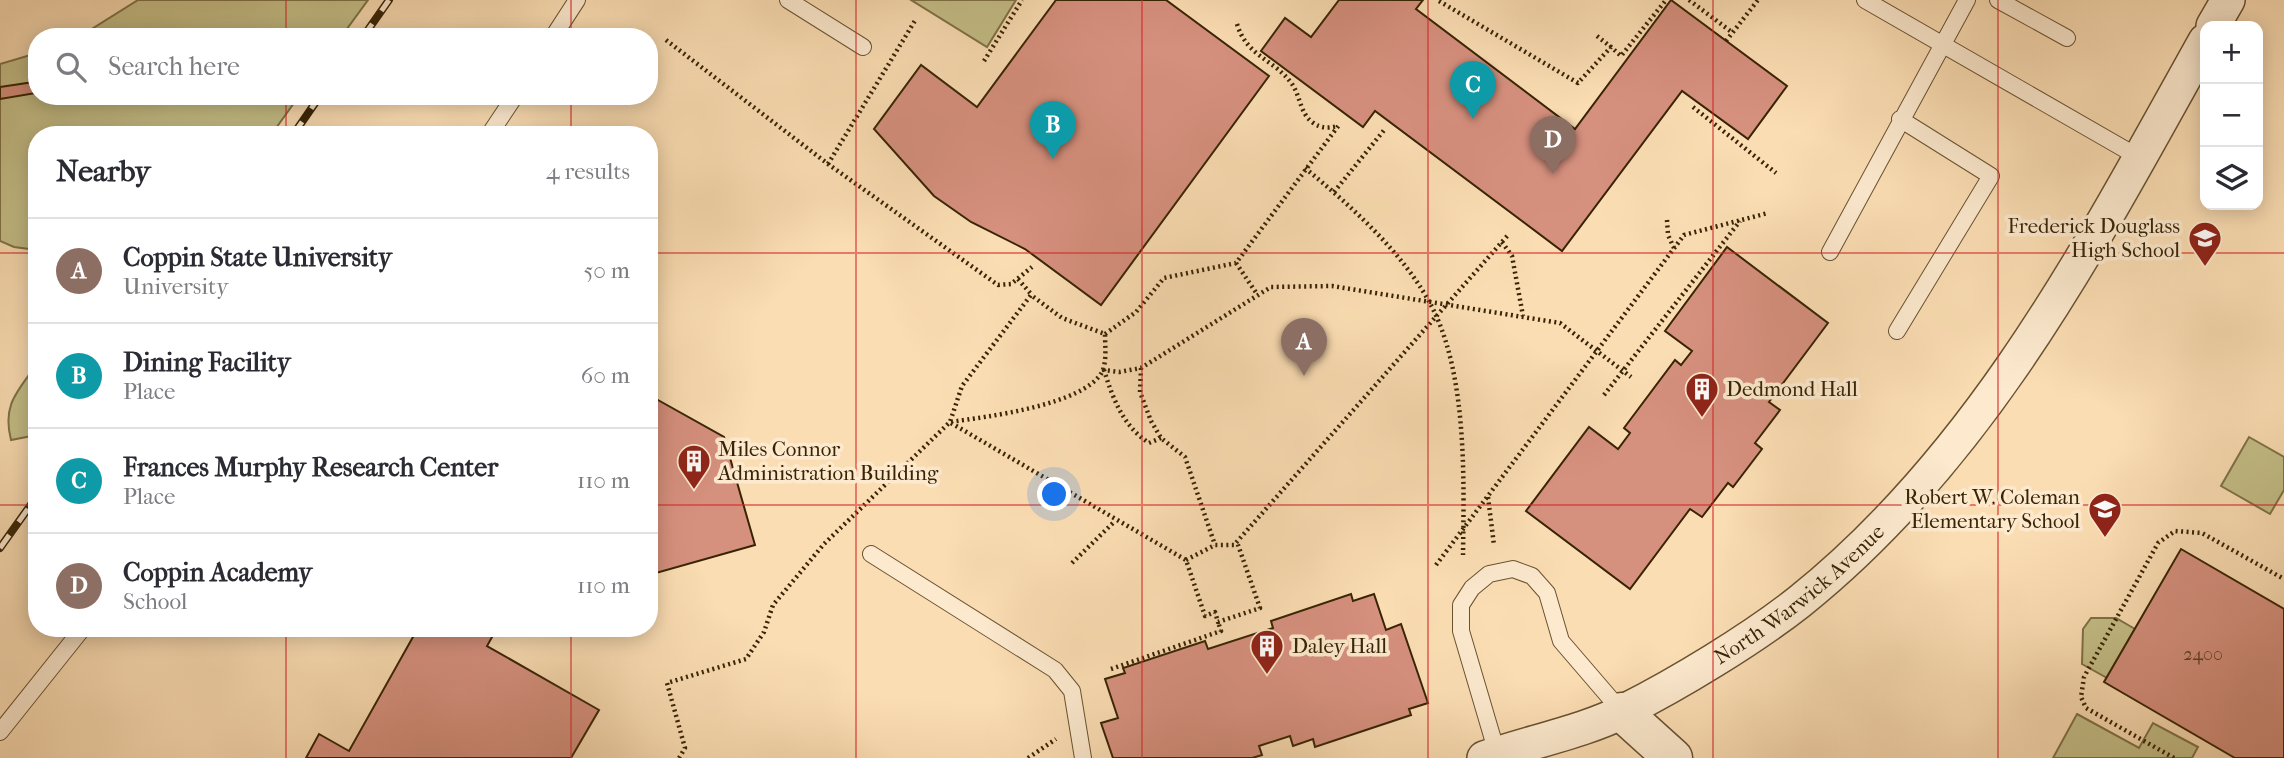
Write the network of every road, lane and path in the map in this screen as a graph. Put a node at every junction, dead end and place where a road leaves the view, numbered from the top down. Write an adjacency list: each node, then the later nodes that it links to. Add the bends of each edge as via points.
1 (577, 0): 15 (lane)
2 (788, 0): 22 (lane)
3 (1022, 0): 25 (path)
4 (1666, 0): 23 (path, via 1621,57)
5 (1689, 0): 16 (path)
6 (1758, 0): 16 (path)
7 (1865, 0): 21 (lane)
8 (1967, 0): 21 (lane)
9 (1998, 0): 18 (lane)
10 (2228, 0): 13 (street)
11 (1439, 2): 23 (path, via 1578,83)
12 (916, 19): 32 (path)
13 (2216, 21)
14 (1237, 24): 33 (path, via 1255,54 1293,85 1313,123 1327,128 1339,125)
15 (559, 28)
16 (1733, 33): 20 (path)
17 (1597, 36): 23 (path)
18 (2067, 38)
19 (666, 40): 32 (path)
20 (1726, 41)
21 (1944, 43): 28 (lane); 31 (lane)
22 (863, 47)
23 (1611, 47)
24 (2200, 50): 31 (street, North Warwick Avenue)
25 (984, 61)
26 (509, 105): 29 (lane)
27 (1693, 107): 34 (path)
28 (1900, 119): 42 (lane); 52 (lane, via 1991,176)
29 (495, 126)
30 (1385, 129): 35 (path)
31 (2140, 158): 77 (street, North Warwick Avenue, via 2054,307 1933,472 1798,603)
32 (828, 164): 45 (path, via 998,285)
33 (1305, 168): 35 (path); 43 (path)
34 (1776, 173)
35 (1334, 192): 48 (path, via 1415,279)
36 (1768, 214): 38 (path)
37 (1667, 220): 41 (path)
38 (1741, 221): 41 (path, via 1684,235); 57 (path)
39 (1509, 233): 40 (path)
40 (1502, 242): 49 (path); 50 (path, via 1512,256)
41 (1674, 248): 54 (path)
42 (1830, 252)
43 (1236, 263): 46 (path); 53 (path, via 1164,278 1136,312)
44 (1032, 267): 45 (path)
45 (1018, 279): 47 (path)
46 (1257, 294): 48 (path, via 1271,287 1332,286); 55 (path)
47 (1031, 295): 53 (path, via 1062,318); 60 (path, via 962,386)
48 (1427, 300): 49 (path); 51 (path)
49 (1448, 303): 50 (path); 51 (path)
50 (1523, 316): 54 (path, via 1560,323)
51 (1436, 317): 64 (path, via 1452,367 1460,427); 65 (path)
52 (1897, 331)
53 (1105, 334): 56 (path)
54 (1597, 352): 57 (path); 62 (path)
55 (1141, 368): 56 (path); 61 (path, via 1140,392)
56 (1104, 370): 60 (path, via 1093,383 1069,396 994,416); 61 (path, via 1114,402 1133,433 1149,443)
57 (1623, 371): 58 (path); 59 (path)
58 (1631, 377)
59 (1604, 395)
60 (950, 422): 63 (path); 81 (path, via 824,544 774,605 764,632 746,659 667,683 685,748)
61 (1161, 438): 66 (path, via 1185,457)
62 (1488, 496): 64 (path); 67 (path)
63 (1115, 521): 70 (path); 71 (path)
64 (1464, 528): 69 (path); 72 (path)
65 (1237, 542): 66 (path); 74 (path, via 1260,608)
66 (1215, 545): 70 (path)
67 (1494, 545)
68 (871, 554): 83 (lane, via 1055,670 1072,691)
69 (1464, 555)
70 (1186, 560): 74 (path, via 1205,616 1215,612)
71 (1072, 563)
72 (1436, 565)
73 (2284, 579): 85 (path, via 2202,533 2175,531 2158,542 2084,677 2081,697 2086,708)
74 (1218, 622): 76 (path, via 1221,631)
75 (76, 637): 78 (lane)
76 (1111, 669)
77 (1622, 712): 80 (street, North Warwick Avenue); 80 (lane, via 1561,641 1547,593 1532,576 1513,569 1489,574 1461,605 1461,631); 84 (street)
78 (0, 732)
79 (1060, 737): 82 (path)
80 (1490, 756)
81 (680, 758)
82 (1028, 758)
83 (1083, 758)
84 (1673, 758)
85 (2174, 758)

